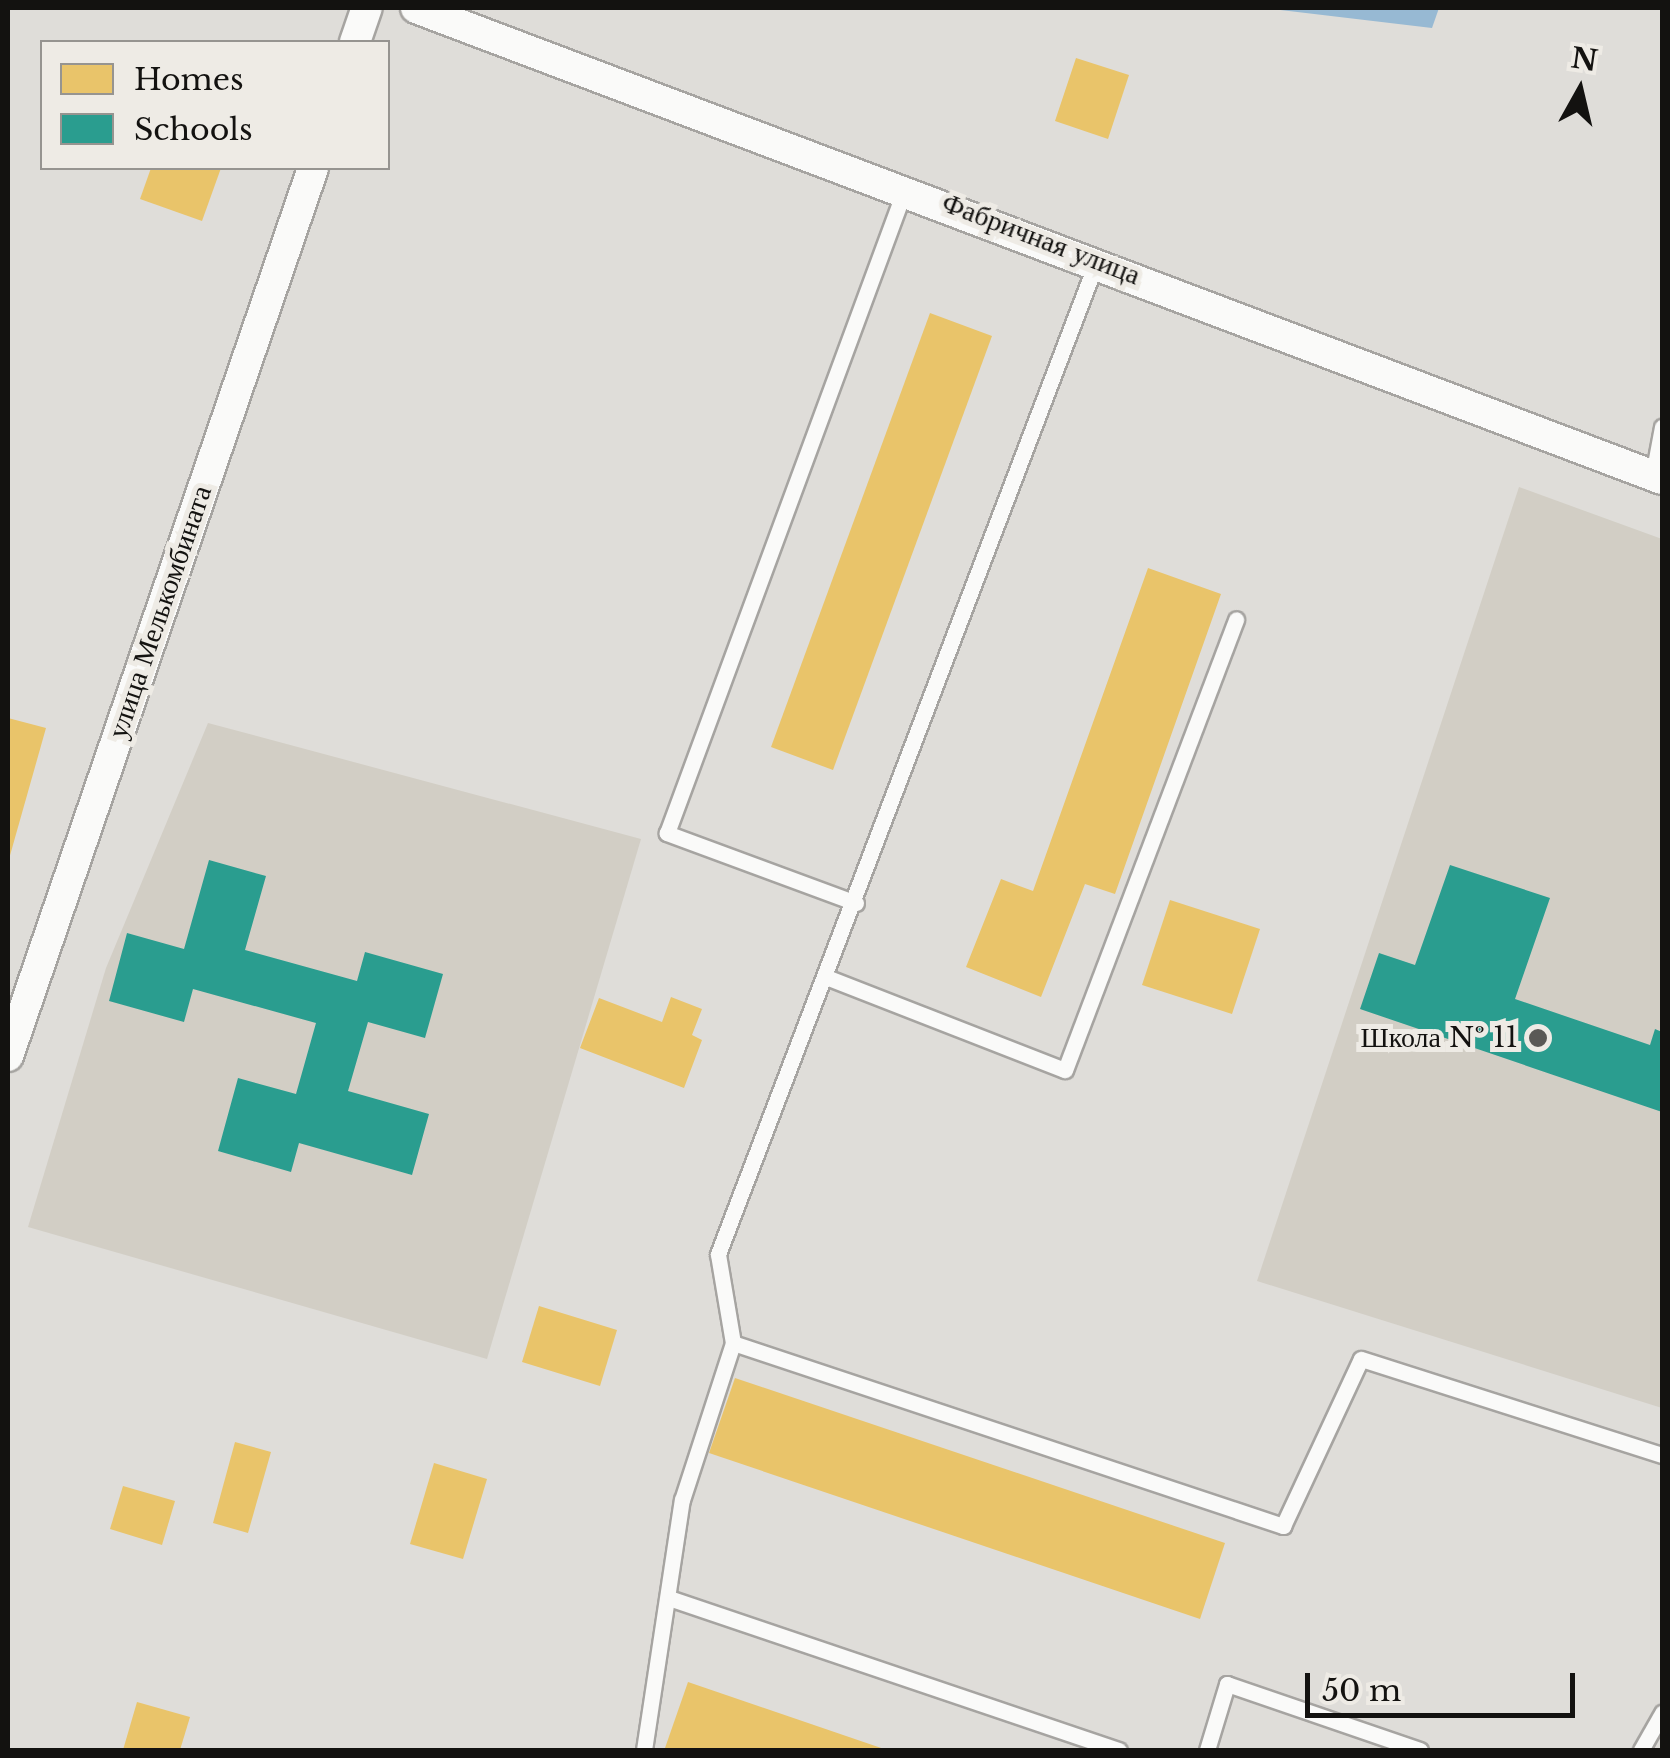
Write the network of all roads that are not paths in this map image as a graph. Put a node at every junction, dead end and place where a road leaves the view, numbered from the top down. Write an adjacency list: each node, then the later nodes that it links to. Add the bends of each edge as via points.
1 (368, 8): 3 (street)
2 (416, 8): 5 (street, Фабричная улица)
3 (357, 40)
4 (311, 170): 12 (street, улица Мелькомбината)
5 (905, 189): 6 (street, Фабричная улица); 10 (lane, via 667,834)
6 (1097, 260): 8 (street, Фабричная улица); 10 (lane)
7 (1662, 426): 8 (lane)
8 (1658, 477)
9 (1236, 619): 11 (lane, via 1065,1070)
10 (856, 902): 11 (lane)
11 (826, 977): 14 (lane, via 718,1254)
12 (14, 1016): 13 (street, улица Мелькомбината)
13 (8, 1056)
14 (733, 1343): 15 (lane, via 1283,1526 1361,1358); 16 (lane, via 682,1500)
15 (1662, 1454)
16 (669, 1598): 18 (lane); 19 (lane)
17 (1662, 1713): 22 (lane)
18 (644, 1750)
19 (1119, 1750)
20 (1207, 1750): 21 (lane, via 1226,1684)
21 (1420, 1750)
22 (1641, 1750)

